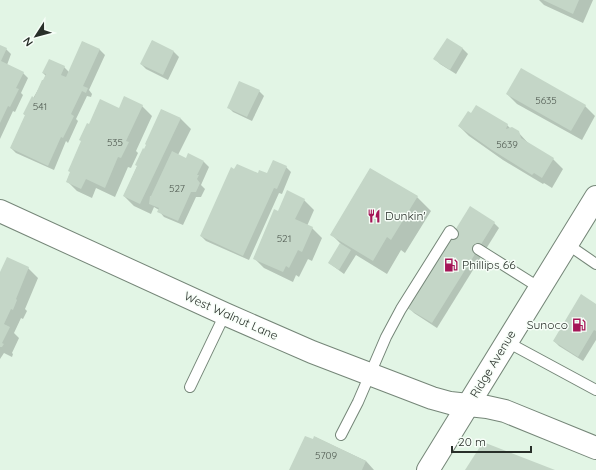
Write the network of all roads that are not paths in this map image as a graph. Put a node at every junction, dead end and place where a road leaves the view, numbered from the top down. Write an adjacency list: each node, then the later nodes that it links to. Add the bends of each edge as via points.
1 (596, 199): 4 (street, Ridge Avenue)
2 (0, 211): 8 (street, West Walnut Lane)
3 (453, 234): 10 (lane, via 450,231 402,309 386,337)
4 (567, 244): 6 (lane); 7 (street, Ridge Avenue)
5 (478, 249): 7 (lane)
6 (596, 264)
7 (540, 288): 9 (street, Ridge Avenue)
8 (225, 314): 10 (street, West Walnut Lane); 11 (lane)
9 (507, 342): 12 (lane); 13 (street, Ridge Avenue)
10 (371, 375): 13 (street, West Walnut Lane, via 432,398); 14 (lane)
11 (190, 387)
12 (596, 390)
13 (469, 405): 15 (street, West Walnut Lane, via 505,411); 16 (street, Ridge Avenue)
14 (341, 435)
15 (596, 448)
16 (428, 470)

